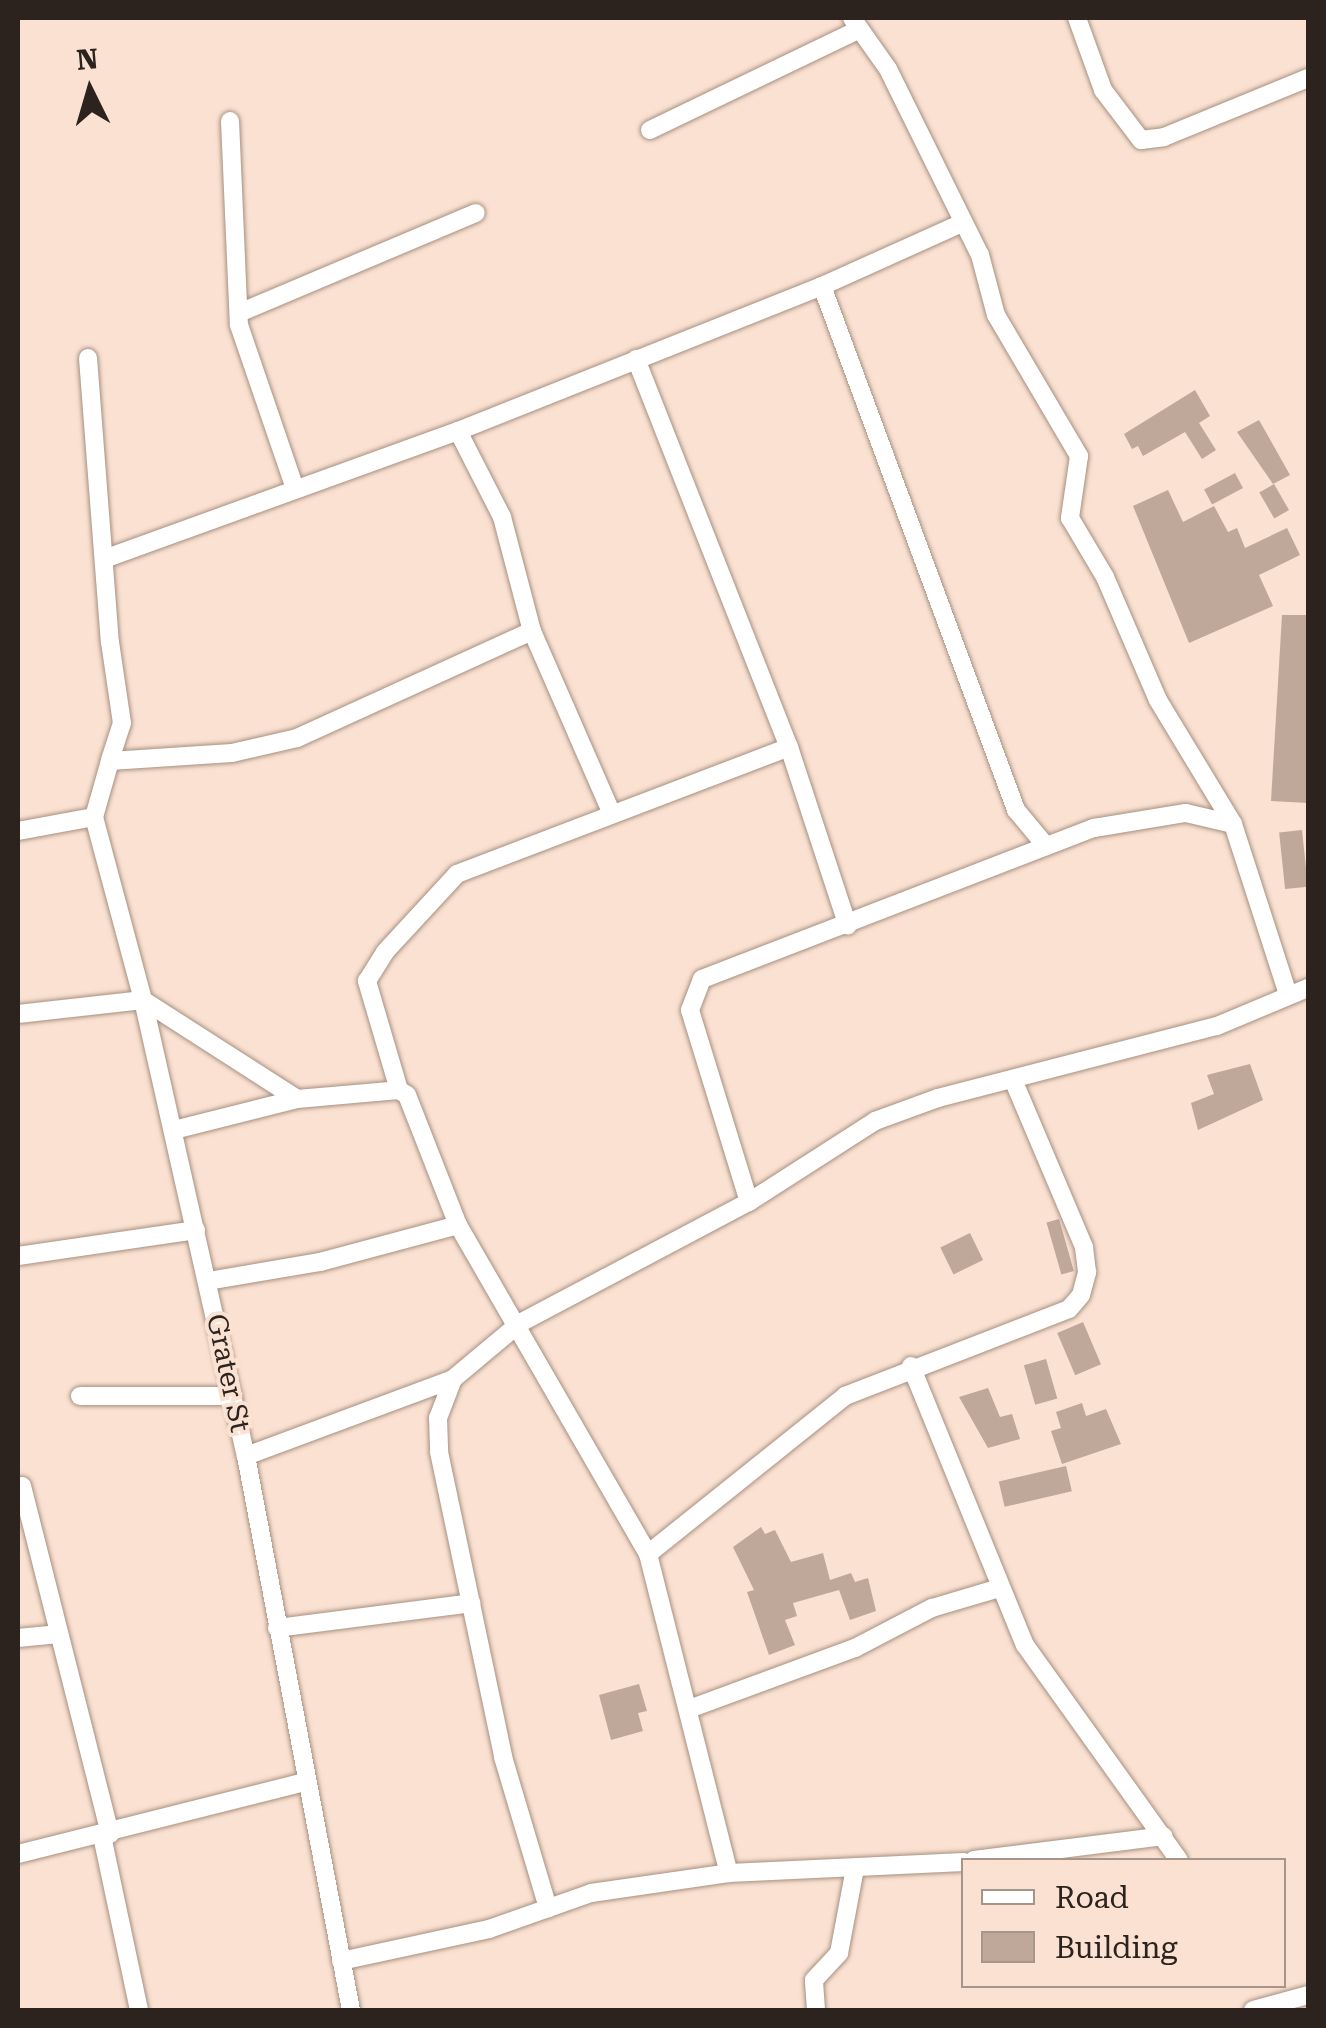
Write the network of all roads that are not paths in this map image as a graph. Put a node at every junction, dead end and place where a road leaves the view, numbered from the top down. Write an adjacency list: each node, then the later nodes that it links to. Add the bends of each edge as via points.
1 (1077, 18): 3 (street, via 1103,90 1141,140 1164,138)
2 (855, 24): 5 (street); 7 (street, via 888,69)
3 (1308, 78)
4 (230, 121): 9 (street)
5 (650, 130)
6 (476, 213): 9 (street)
7 (960, 224): 8 (street); 20 (street, via 980,255 996,315 1079,456 1070,518 1105,577 1158,700)
8 (822, 286): 11 (street); 22 (street, via 1016,810)
9 (239, 313): 13 (street, via 244,349)
10 (88, 358): 14 (street)
11 (636, 360): 12 (street); 16 (street)
12 (458, 431): 13 (street); 15 (street, via 502,517)
13 (294, 486): 14 (street)
14 (108, 558): 17 (street, via 110,642 122,723)
15 (532, 631): 17 (street, via 297,738 232,753); 18 (street)
16 (789, 747): 18 (street); 23 (street)
17 (110, 761): 19 (street)
18 (611, 812): 29 (street, via 457,874 385,952 367,982)
19 (94, 817): 21 (street); 26 (street, Grater St)
20 (1233, 824): 22 (street, via 1186,813 1146,816); 25 (street)
21 (18, 831)
22 (1046, 846): 23 (street)
23 (848, 926): 32 (street, via 702,978 691,996)
24 (1308, 988): 25 (street)
25 (1288, 994): 28 (street, via 1217,1026)
26 (143, 1000): 27 (street); 30 (street); 31 (street, Grater St)
27 (18, 1014)
28 (1013, 1080): 32 (street, via 876,1122); 38 (street, via 1084,1247 1087,1272 1080,1294 1069,1309)
29 (399, 1090): 30 (street); 33 (street)
30 (297, 1100): 31 (street)
31 (174, 1130): 34 (street, Grater St)
32 (749, 1202): 37 (street)
33 (458, 1225): 36 (street, via 320,1262); 37 (street)
34 (196, 1230): 35 (street); 36 (street, Grater St)
35 (18, 1256)
36 (208, 1282): 41 (street, Grater St)
37 (520, 1323): 39 (street); 44 (street)
38 (912, 1366): 44 (street, via 844,1396); 45 (street)
39 (454, 1379): 42 (street); 46 (street, via 438,1418 439,1452)
40 (80, 1396): 41 (street)
41 (233, 1396): 42 (street, Grater St)
42 (246, 1456): 47 (street, Grater St)
43 (22, 1486): 48 (street)
44 (648, 1554): 50 (street)
45 (999, 1588): 50 (street, via 932,1608 855,1648); 53 (street, via 1026,1645)
46 (472, 1603): 47 (street); 60 (street, via 503,1757)
47 (277, 1628): 51 (street, Grater St)
48 (59, 1634): 49 (street); 52 (street)
49 (18, 1638)
50 (689, 1709): 59 (street)
51 (305, 1782): 52 (street); 61 (street, Grater St)
52 (106, 1835): 54 (street); 63 (street)
53 (1163, 1836): 55 (street); 56 (street)
54 (18, 1854)
55 (990, 1858)
56 (1177, 1858)
57 (961, 1862): 58 (street)
58 (855, 1868): 59 (street); 65 (street, via 839,1953 814,1980)
59 (729, 1872): 60 (street, via 591,1894)
60 (548, 1908): 61 (street, via 489,1929)
61 (341, 1961): 64 (street, Grater St)
62 (1308, 1995): 66 (street)
63 (139, 2010)
64 (351, 2010)
65 (816, 2010)
66 (1253, 2010)

